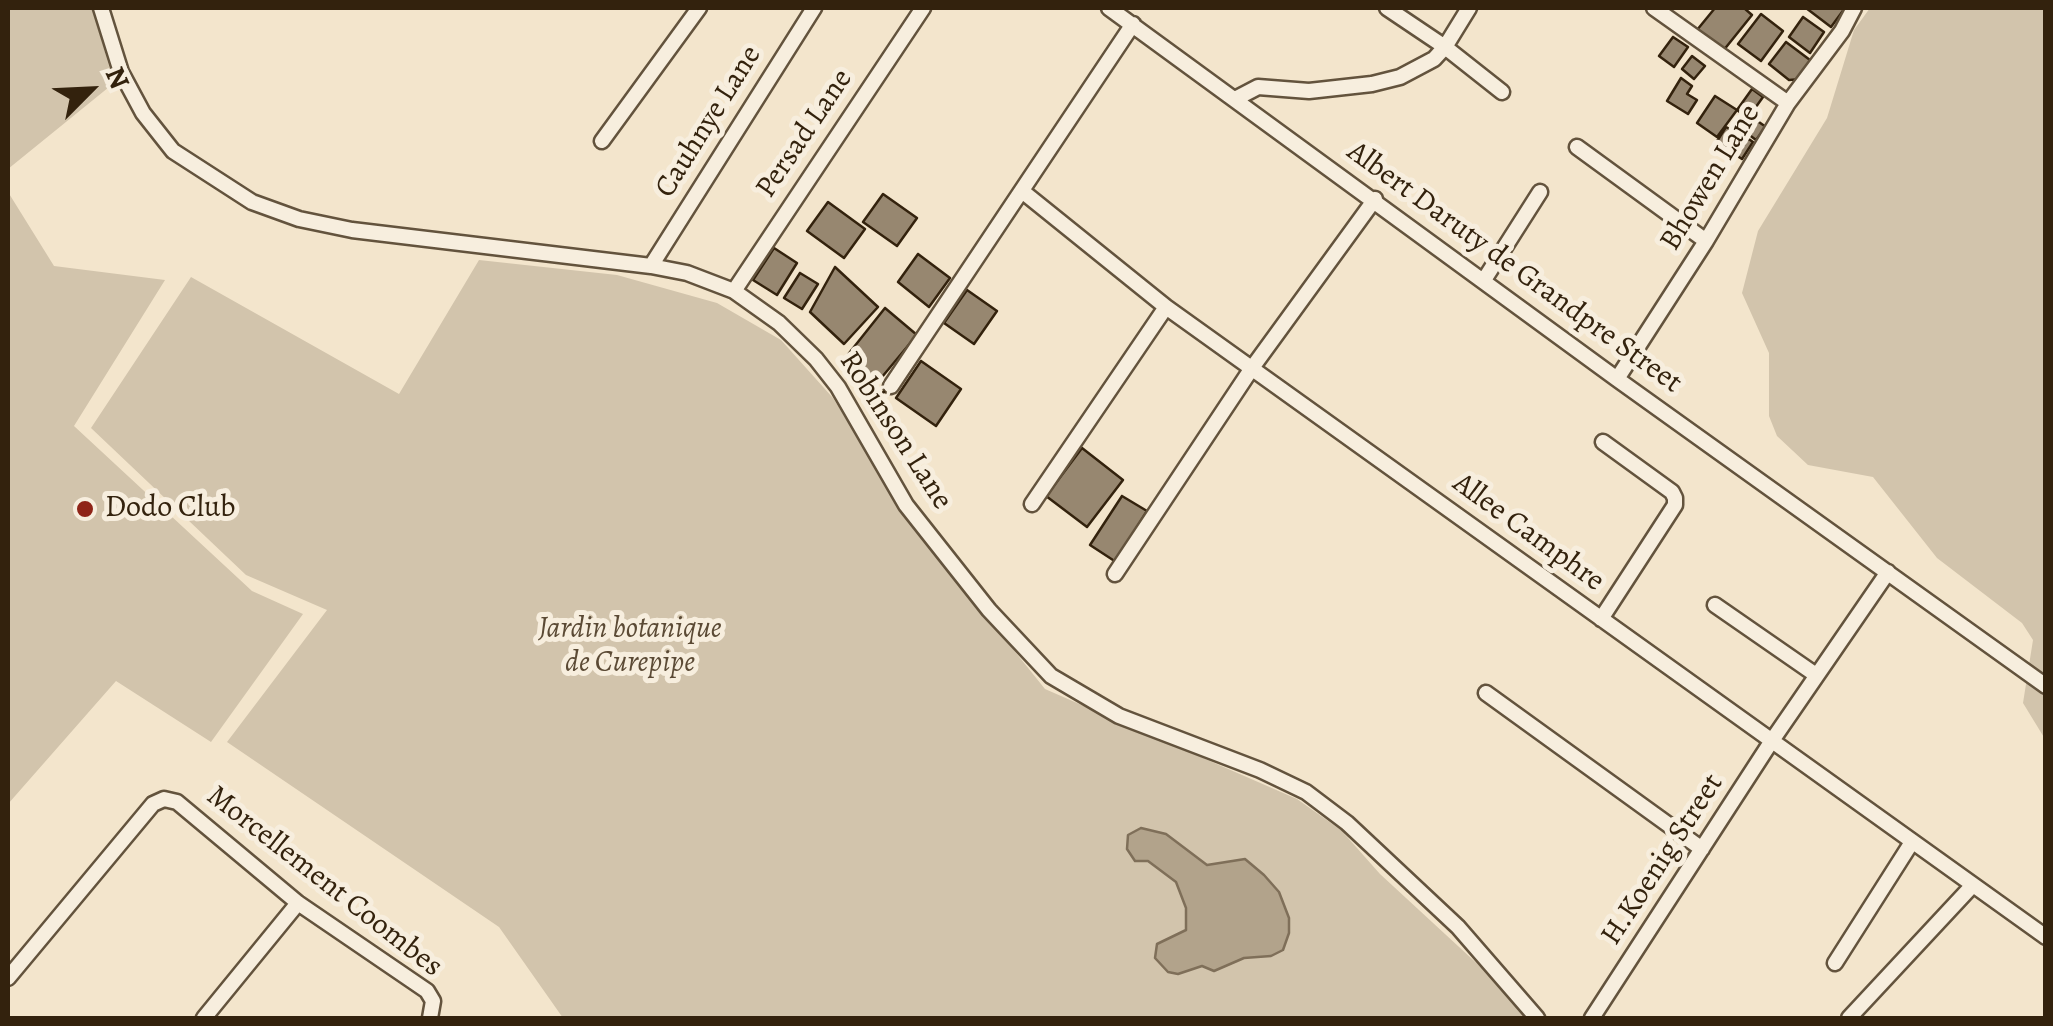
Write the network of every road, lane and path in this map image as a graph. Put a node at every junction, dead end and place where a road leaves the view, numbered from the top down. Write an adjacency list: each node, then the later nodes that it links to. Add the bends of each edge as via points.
1 (101, 8): 21 (street, Robinson Lane, via 121,72 143,113 173,150 252,202 352,230)
2 (814, 8): 21 (street, Cauhnye Lane)
3 (922, 8): 23 (street, Persad Lane)
4 (1109, 8): 10 (street, Albert Daruty de Grandpre Street)
5 (1387, 8): 11 (street)
6 (1469, 8): 11 (street)
7 (1654, 8): 14 (street)
8 (1854, 8): 14 (street, Bhowen Lane)
9 (696, 9): 15 (street)
10 (1133, 24): 13 (street, Albert Daruty de Grandpre Street); 17 (street)
11 (1445, 47): 12 (street); 13 (street, via 1418,69 1372,84 1309,91 1258,87)
12 (1502, 92)
13 (1236, 99): 19 (street, Albert Daruty de Grandpre Street)
14 (1788, 103): 20 (street, Bhowen Lane)
15 (602, 141)
16 (1577, 147): 20 (street)
17 (1022, 190): 24 (street, Allee Camphre); 27 (street)
18 (1540, 192): 22 (street)
19 (1375, 200): 22 (street, Albert Daruty de Grandpre Street); 25 (street)
20 (1706, 241): 26 (street, Bhowen Lane)
21 (651, 266): 23 (street, Robinson Lane)
22 (1484, 280): 26 (street, Albert Daruty de Grandpre Street)
23 (734, 291): 48 (street, Robinson Lane, via 816,360 906,505 1051,676 1119,716 1306,792 1458,927)
24 (1166, 307): 25 (street, Allee Camphre); 29 (street)
25 (1252, 368): 31 (street); 33 (street, Allee Camphre)
26 (1617, 379): 30 (street, Albert Daruty de Grandpre Street)
27 (891, 386)
28 (1603, 442): 33 (street, via 1676,498)
29 (1032, 504)
30 (1888, 572): 34 (street, H.Koenig Street); 35 (street, Albert Daruty de Grandpre Street)
31 (1115, 574)
32 (1715, 605): 34 (street)
33 (1601, 619): 37 (street, Allee Camphre)
34 (1816, 675): 37 (street, H.Koenig Street)
35 (2046, 686)
36 (1486, 693): 39 (street)
37 (1772, 742): 38 (street, Allee Camphre); 39 (street, H.Koenig Street)
38 (1912, 842): 40 (street, Allee Camphre); 43 (street)
39 (1702, 849): 45 (street, H.Koenig Street)
40 (1972, 886): 42 (street, Allee Camphre); 49 (street)
41 (298, 903): 44 (street, Morcellement Coombes, via 178,802 164,799 153,804); 46 (street); 47 (street, Morcellement Coombes, via 427,991)
42 (2046, 937)
43 (1835, 963)
44 (8, 978)
45 (1596, 1013)
46 (204, 1018)
47 (430, 1018)
48 (1537, 1018)
49 (1849, 1018)

